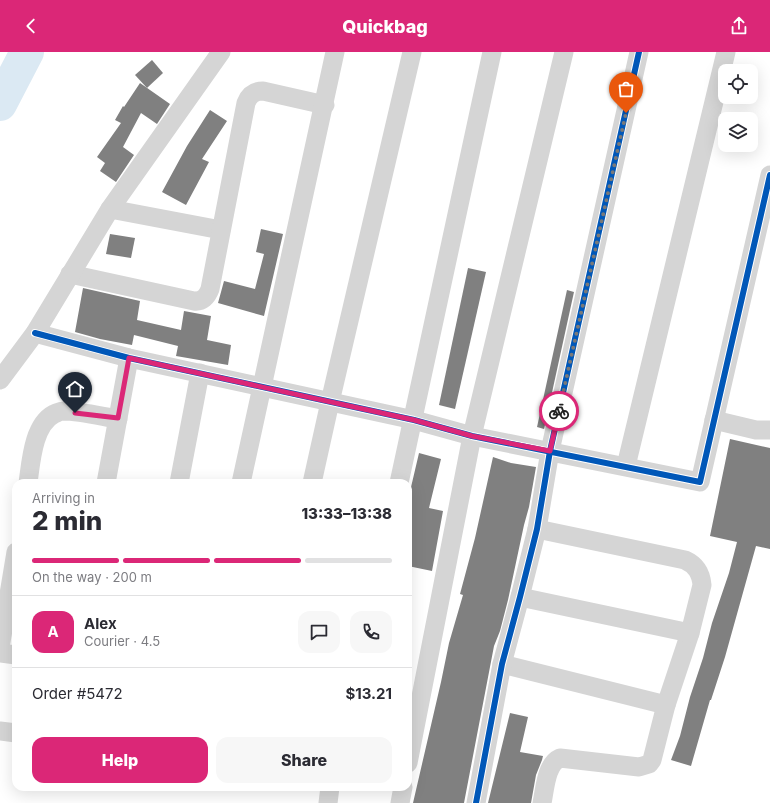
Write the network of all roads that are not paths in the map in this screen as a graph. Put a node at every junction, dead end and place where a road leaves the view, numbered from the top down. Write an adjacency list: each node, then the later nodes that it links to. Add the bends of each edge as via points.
1 (221, 52): 10 (street)
2 (335, 52): 8 (street)
3 (412, 52): 18 (street)
4 (492, 52): 20 (street)
5 (564, 52): 23 (street)
6 (639, 52): 24 (street)
7 (726, 52): 25 (street)
8 (324, 105): 11 (street, via 263,91 250,95 246,103); 17 (street)
9 (770, 176): 21 (street)
10 (110, 209): 11 (street); 12 (street)
11 (221, 230): 12 (street, via 210,289 205,298 199,301)
12 (70, 274): 13 (street)
13 (35, 333): 14 (street); 16 (street)
14 (129, 358): 15 (street); 19 (street)
15 (200, 373): 17 (street); 28 (street)
16 (0, 380)
17 (262, 386): 18 (street); 29 (street)
18 (330, 402): 20 (street); 30 (street)
19 (118, 418): 26 (street, via 61,411 50,416 38,434); 27 (street)
20 (414, 420): 23 (street); 31 (street)
21 (714, 420): 22 (street, via 756,430); 25 (street, via 700,482)
22 (770, 430)
23 (472, 436): 24 (street); 43 (street)
24 (550, 451): 25 (street); 32 (street)
25 (626, 466)
26 (29, 479)
27 (107, 479)
28 (180, 479)
29 (242, 479)
30 (313, 479)
31 (400, 479)
32 (537, 529): 34 (street); 35 (street, via 690,562 698,569 702,579)
33 (12, 576): 36 (street)
34 (520, 597): 35 (street); 39 (street)
35 (690, 633): 40 (street)
36 (0, 648)
37 (0, 653): 38 (street)
38 (12, 654)
39 (502, 664): 40 (street); 48 (street)
40 (666, 705): 49 (street, via 649,764 638,767 560,758 550,768)
41 (0, 731): 42 (street)
42 (12, 732)
43 (412, 743)
44 (330, 791): 46 (street)
45 (402, 791): 47 (street)
46 (328, 803)
47 (400, 803)
48 (476, 803)
49 (542, 803)

